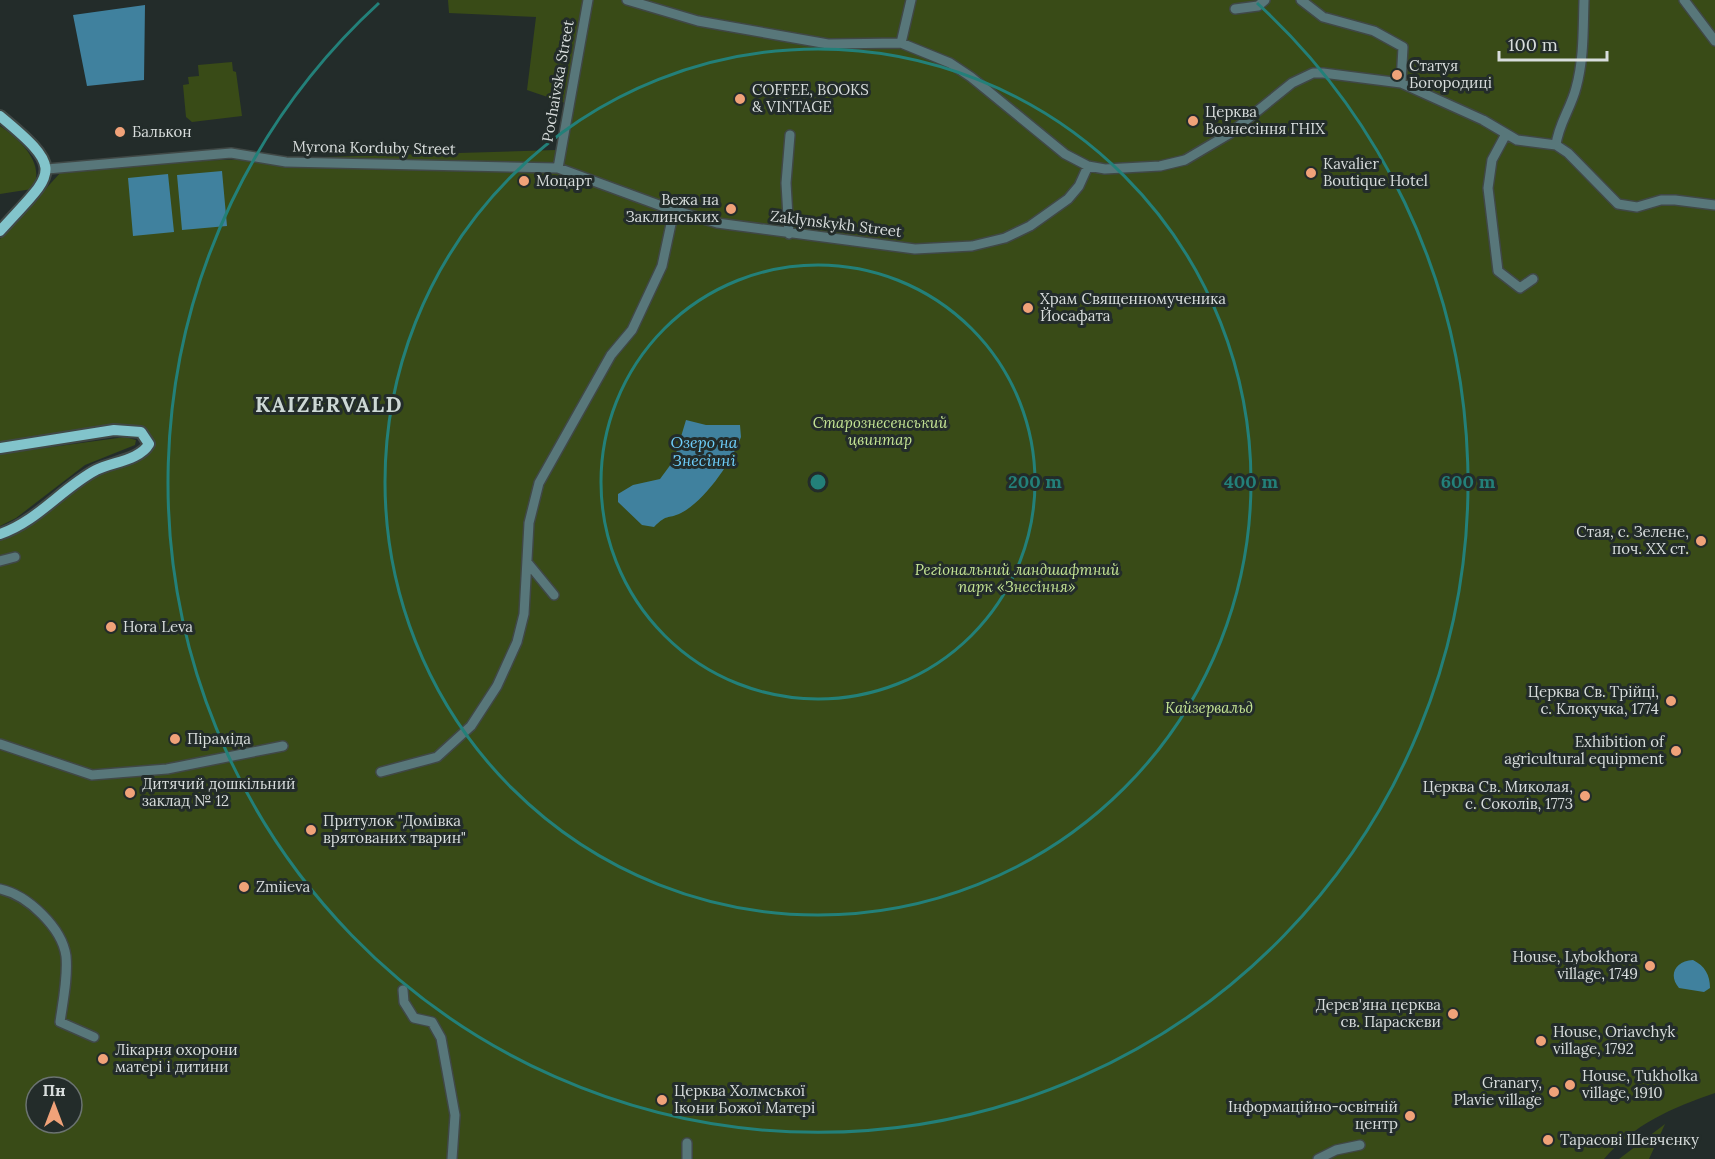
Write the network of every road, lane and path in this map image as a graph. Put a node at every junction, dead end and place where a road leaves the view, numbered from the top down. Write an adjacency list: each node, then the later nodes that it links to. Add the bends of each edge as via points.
1 (588, 0): 19 (street, Pochaivska Street)
2 (627, 0): 10 (street, via 698,21 828,44)
3 (911, 0): 10 (street)
4 (1264, 0): 8 (street, via 1258,6)
5 (1301, 0): 11 (street, via 1323,17 1374,31 1403,46)
6 (1584, 0): 13 (street, via 1580,73)
7 (1684, 0): 9 (street)
8 (1235, 9)
9 (1715, 41)
10 (901, 43): 18 (street, via 957,67 1049,142)
11 (1401, 83): 14 (street); 18 (street, via 1313,73 1283,88 1229,134 1185,160 1144,167)
12 (0, 116): 20 (main road, via 33,143)
13 (1558, 130): 16 (street); 17 (street)
14 (1506, 134): 16 (street); 25 (street, via 1492,160 1488,188 1498,271 1520,288)
15 (790, 135): 24 (street, via 786,183)
16 (1538, 144): 17 (street)
17 (1556, 145): 21 (street, via 1618,204 1636,207 1675,200)
18 (1088, 166): 24 (street, Zaklynskykh Street, via 1079,186 1055,210 1013,234 979,244 915,249)
19 (558, 168): 20 (street, Myrona Korduby Street, via 286,162 231,153); 22 (street, Zaklynskykh Street)
20 (47, 169): 23 (main road, via 41,186)
21 (1715, 205)
22 (674, 210): 24 (street, Zaklynskykh Street, via 717,224); 30 (street, via 662,266 632,330 611,355 539,483 529,523)
23 (0, 231)
24 (789, 234)
25 (1533, 279)
26 (0, 448): 27 (main road, via 124,430 141,432 149,444 135,456 95,471 27,522)
27 (0, 534)
28 (15, 557): 29 (street)
29 (0, 561)
30 (527, 562): 31 (street); 34 (street, via 524,614 517,642 497,686 471,726 437,757)
31 (554, 596)
32 (0, 744): 33 (street, via 92,775 167,769)
33 (282, 746)
34 (381, 772)
35 (0, 889): 37 (street, via 27,902 57,935 66,957 60,1022)
36 (403, 990): 40 (street, via 407,1011 414,1018 435,1024 441,1038 455,1115)
37 (94, 1037)
38 (687, 1143): 41 (street)
39 (1360, 1145): 42 (street)
40 (452, 1159)
41 (687, 1159)
42 (1318, 1159)

